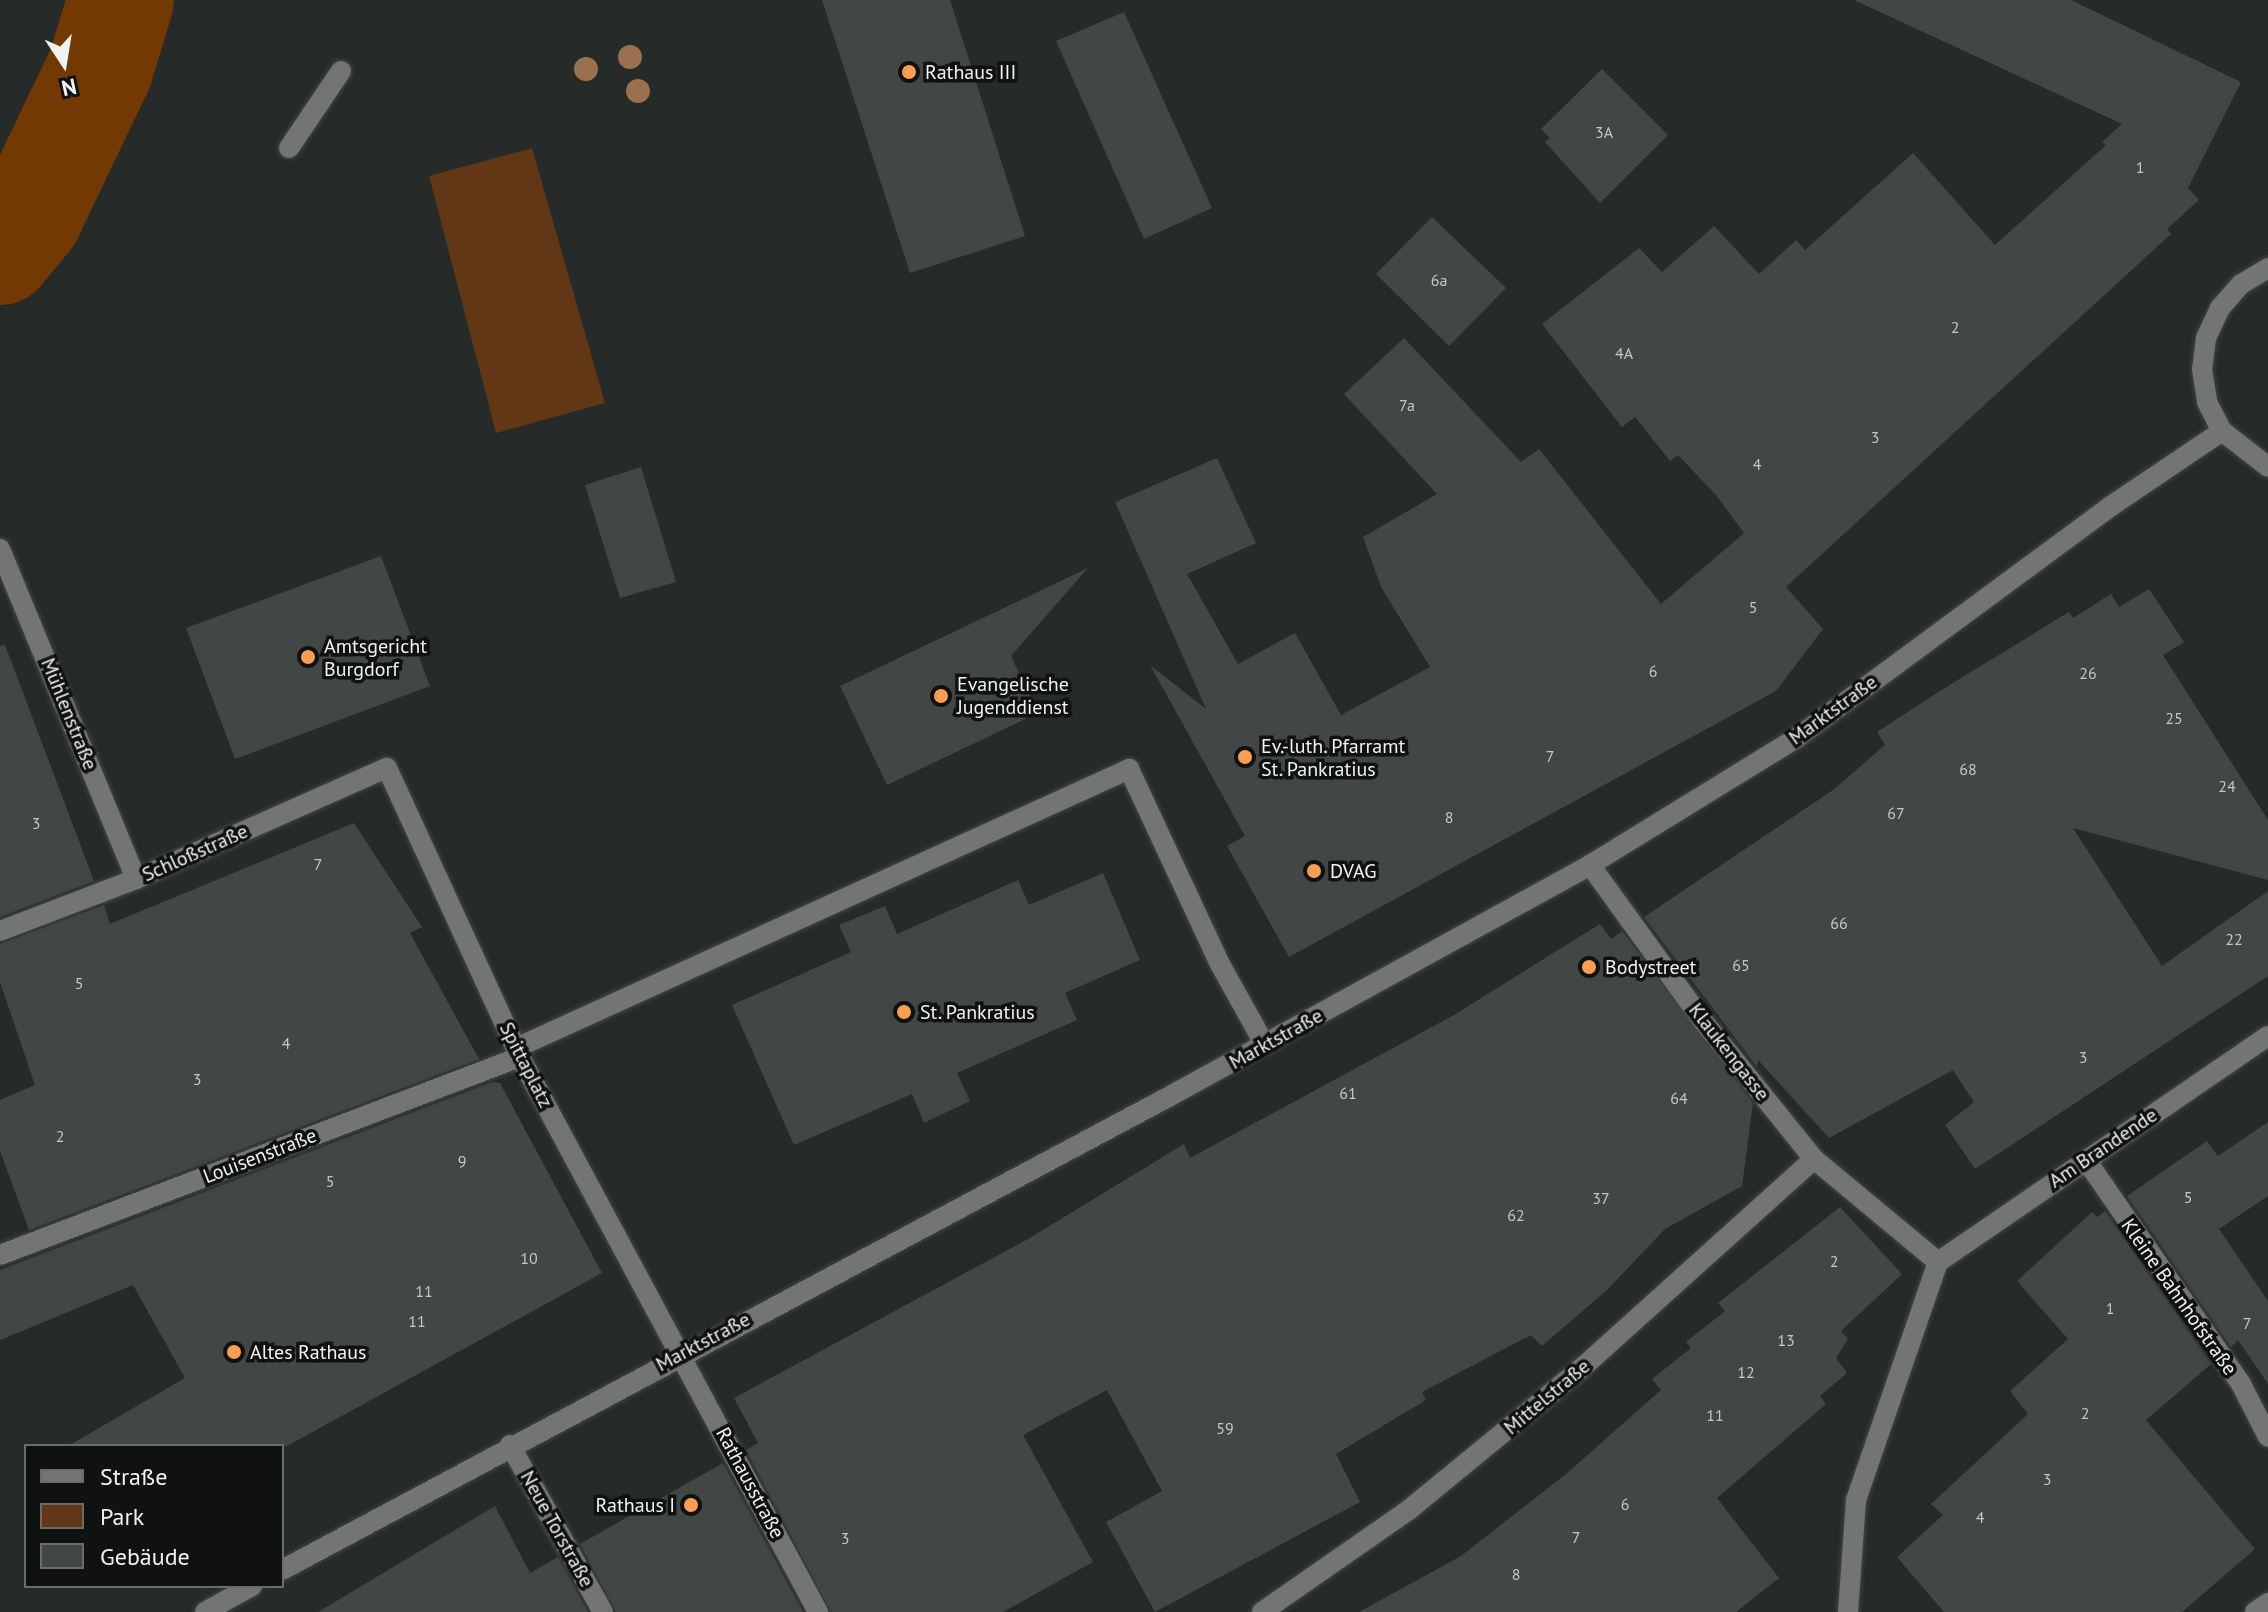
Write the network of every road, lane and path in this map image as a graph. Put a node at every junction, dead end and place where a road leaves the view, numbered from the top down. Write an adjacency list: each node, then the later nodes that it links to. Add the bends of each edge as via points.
1 (341, 71): 2 (street)
2 (289, 148)
3 (2268, 268): 4 (street, via 2241,284 2220,308 2206,338 2202,369 2207,402)
4 (2222, 431): 5 (street); 8 (street, Marktstraße, via 2111,506 1795,739)
5 (2268, 467)
6 (0, 549): 9 (street, Mühlenstraße)
7 (387, 768): 9 (street, Schloßstraße); 13 (street, Spittaplatz)
8 (1590, 865): 12 (street, Marktstraße); 14 (street, Klaukengasse, via 1703,1021)
9 (136, 879): 10 (street, Schloßstraße)
10 (0, 931)
11 (2268, 1036): 15 (street, Am Brandende)
12 (1265, 1045): 13 (street, Louisenstraße, via 1221,966 1129,769); 18 (street, Marktstraße)
13 (518, 1053): 16 (street, Louisenstraße); 18 (street, Spittaplatz)
14 (1814, 1159): 17 (street); 27 (street, Mittelstraße, via 1572,1377 1410,1509)
15 (2086, 1160): 17 (street, Am Brandende); 19 (street, Kleine Bahnhofstraße, via 2241,1384)
16 (0, 1255)
17 (1938, 1262): 28 (street, via 1856,1500)
18 (681, 1354): 20 (street, Marktstraße); 26 (street, Rathausstraße)
19 (2268, 1437)
20 (510, 1445): 21 (street, Marktstraße); 25 (street, Neue Torstraße)
21 (284, 1569)
22 (248, 1588): 24 (street)
23 (2268, 1603): 29 (street)
24 (205, 1612)
25 (603, 1612)
26 (818, 1612)
27 (1262, 1612)
28 (1848, 1612)
29 (2255, 1612)

